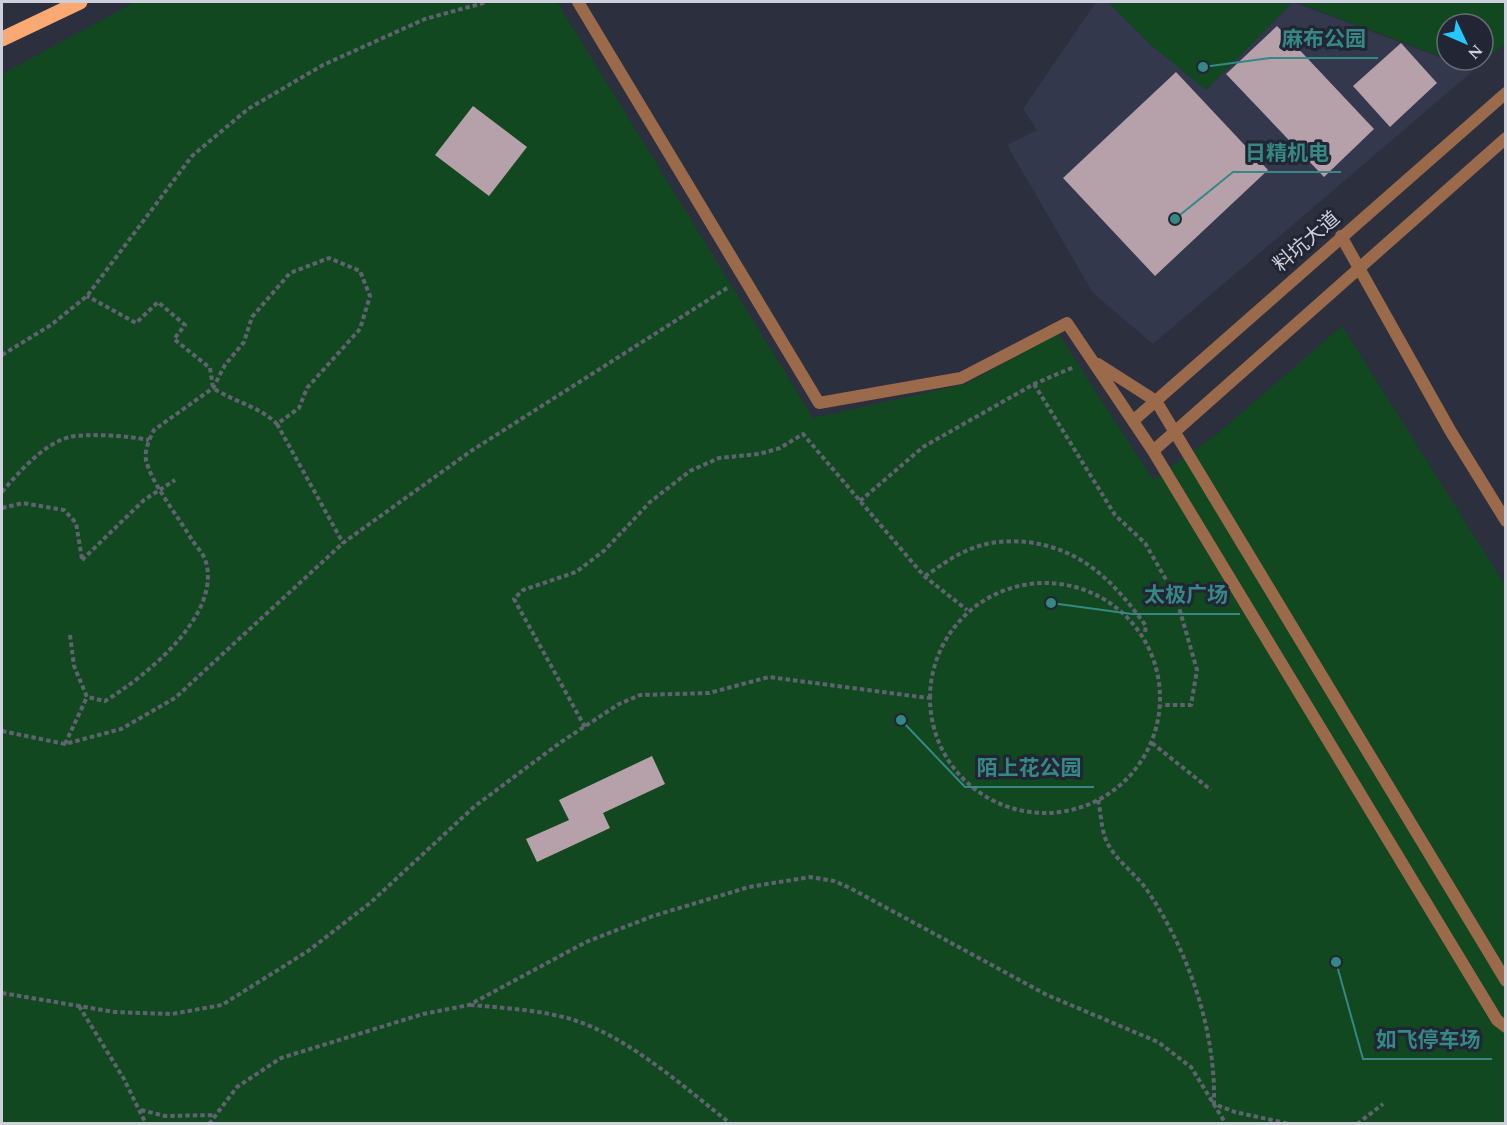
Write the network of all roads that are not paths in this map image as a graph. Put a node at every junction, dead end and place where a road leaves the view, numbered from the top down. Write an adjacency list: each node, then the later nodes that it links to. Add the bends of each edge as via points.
1 (80, 2): 3 (main road)
2 (578, 2): 8 (street, via 819,403 961,378 1067,323)
3 (2, 39)
4 (1506, 93): 6 (street, 料坑大道)
5 (1506, 138): 7 (street)
6 (1341, 236): 7 (street); 9 (street, 料坑大道)
7 (1358, 267): 11 (street); 13 (street)
8 (1091, 360): 9 (street); 10 (street)
9 (1156, 401): 10 (street, 料坑大道); 11 (street)
10 (1134, 420): 12 (street)
11 (1174, 431): 12 (street); 14 (street)
12 (1153, 451): 15 (street, via 1497,1020)
13 (1506, 521)
14 (1506, 981)
15 (1506, 1027)

